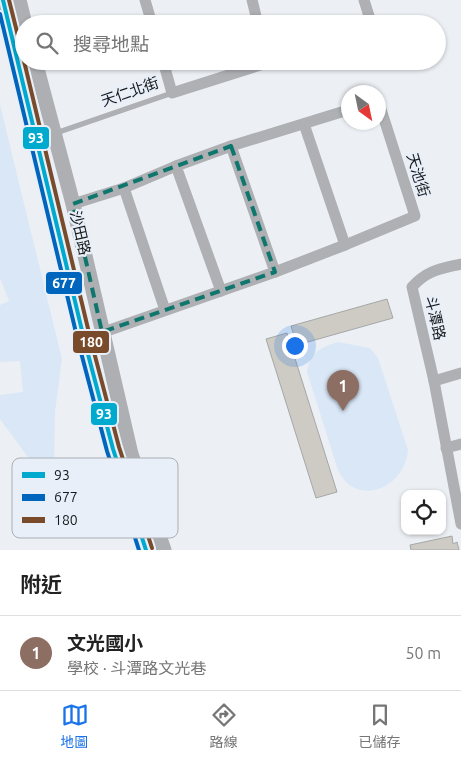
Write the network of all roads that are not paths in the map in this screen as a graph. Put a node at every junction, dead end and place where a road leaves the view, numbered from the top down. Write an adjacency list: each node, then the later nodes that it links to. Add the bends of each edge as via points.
1 (3, 0): 10 (street, 沙田路)
2 (19, 0): 6 (street)
3 (145, 0): 7 (street)
4 (252, 0): 8 (street)
5 (364, 0): 9 (street)
6 (23, 15)
7 (149, 15)
8 (256, 15)
9 (368, 15)
10 (15, 50)
11 (20, 70): 30 (street, 沙田路)
12 (36, 70): 19 (street, 沙田路)
13 (166, 70): 15 (street)
14 (245, 70): 15 (street, 天仁北街)
15 (172, 93): 19 (lane, 天仁北街)
16 (341, 112): 17 (street)
17 (304, 124): 20 (street); 24 (street)
18 (386, 125): 24 (street, 天池街, via 415,216)
19 (54, 134): 23 (street, 沙田路)
20 (231, 146): 21 (street); 26 (street)
21 (176, 166): 22 (street); 27 (street)
22 (124, 188): 23 (street); 28 (street)
23 (73, 204): 29 (street, 沙田路)
24 (345, 245): 26 (street, 天池街)
25 (461, 264): 32 (street, 斗潭路, via 434,270 412,287)
26 (275, 272): 27 (street, 天池街)
27 (221, 291): 28 (street, 天池街)
28 (165, 310): 29 (street, 天池街)
29 (102, 332): 30 (street, 天池街); 36 (street, 沙田路)
30 (84, 339): 35 (street, 沙田路)
31 (461, 373): 32 (street)
32 (434, 381): 34 (street)
33 (461, 444): 34 (street)
34 (446, 448): 37 (street)
35 (115, 458)
36 (132, 458)
37 (461, 524)
38 (142, 538): 40 (street, 沙田路)
39 (160, 538): 41 (street, 沙田路)
40 (146, 550)
41 (164, 550)

